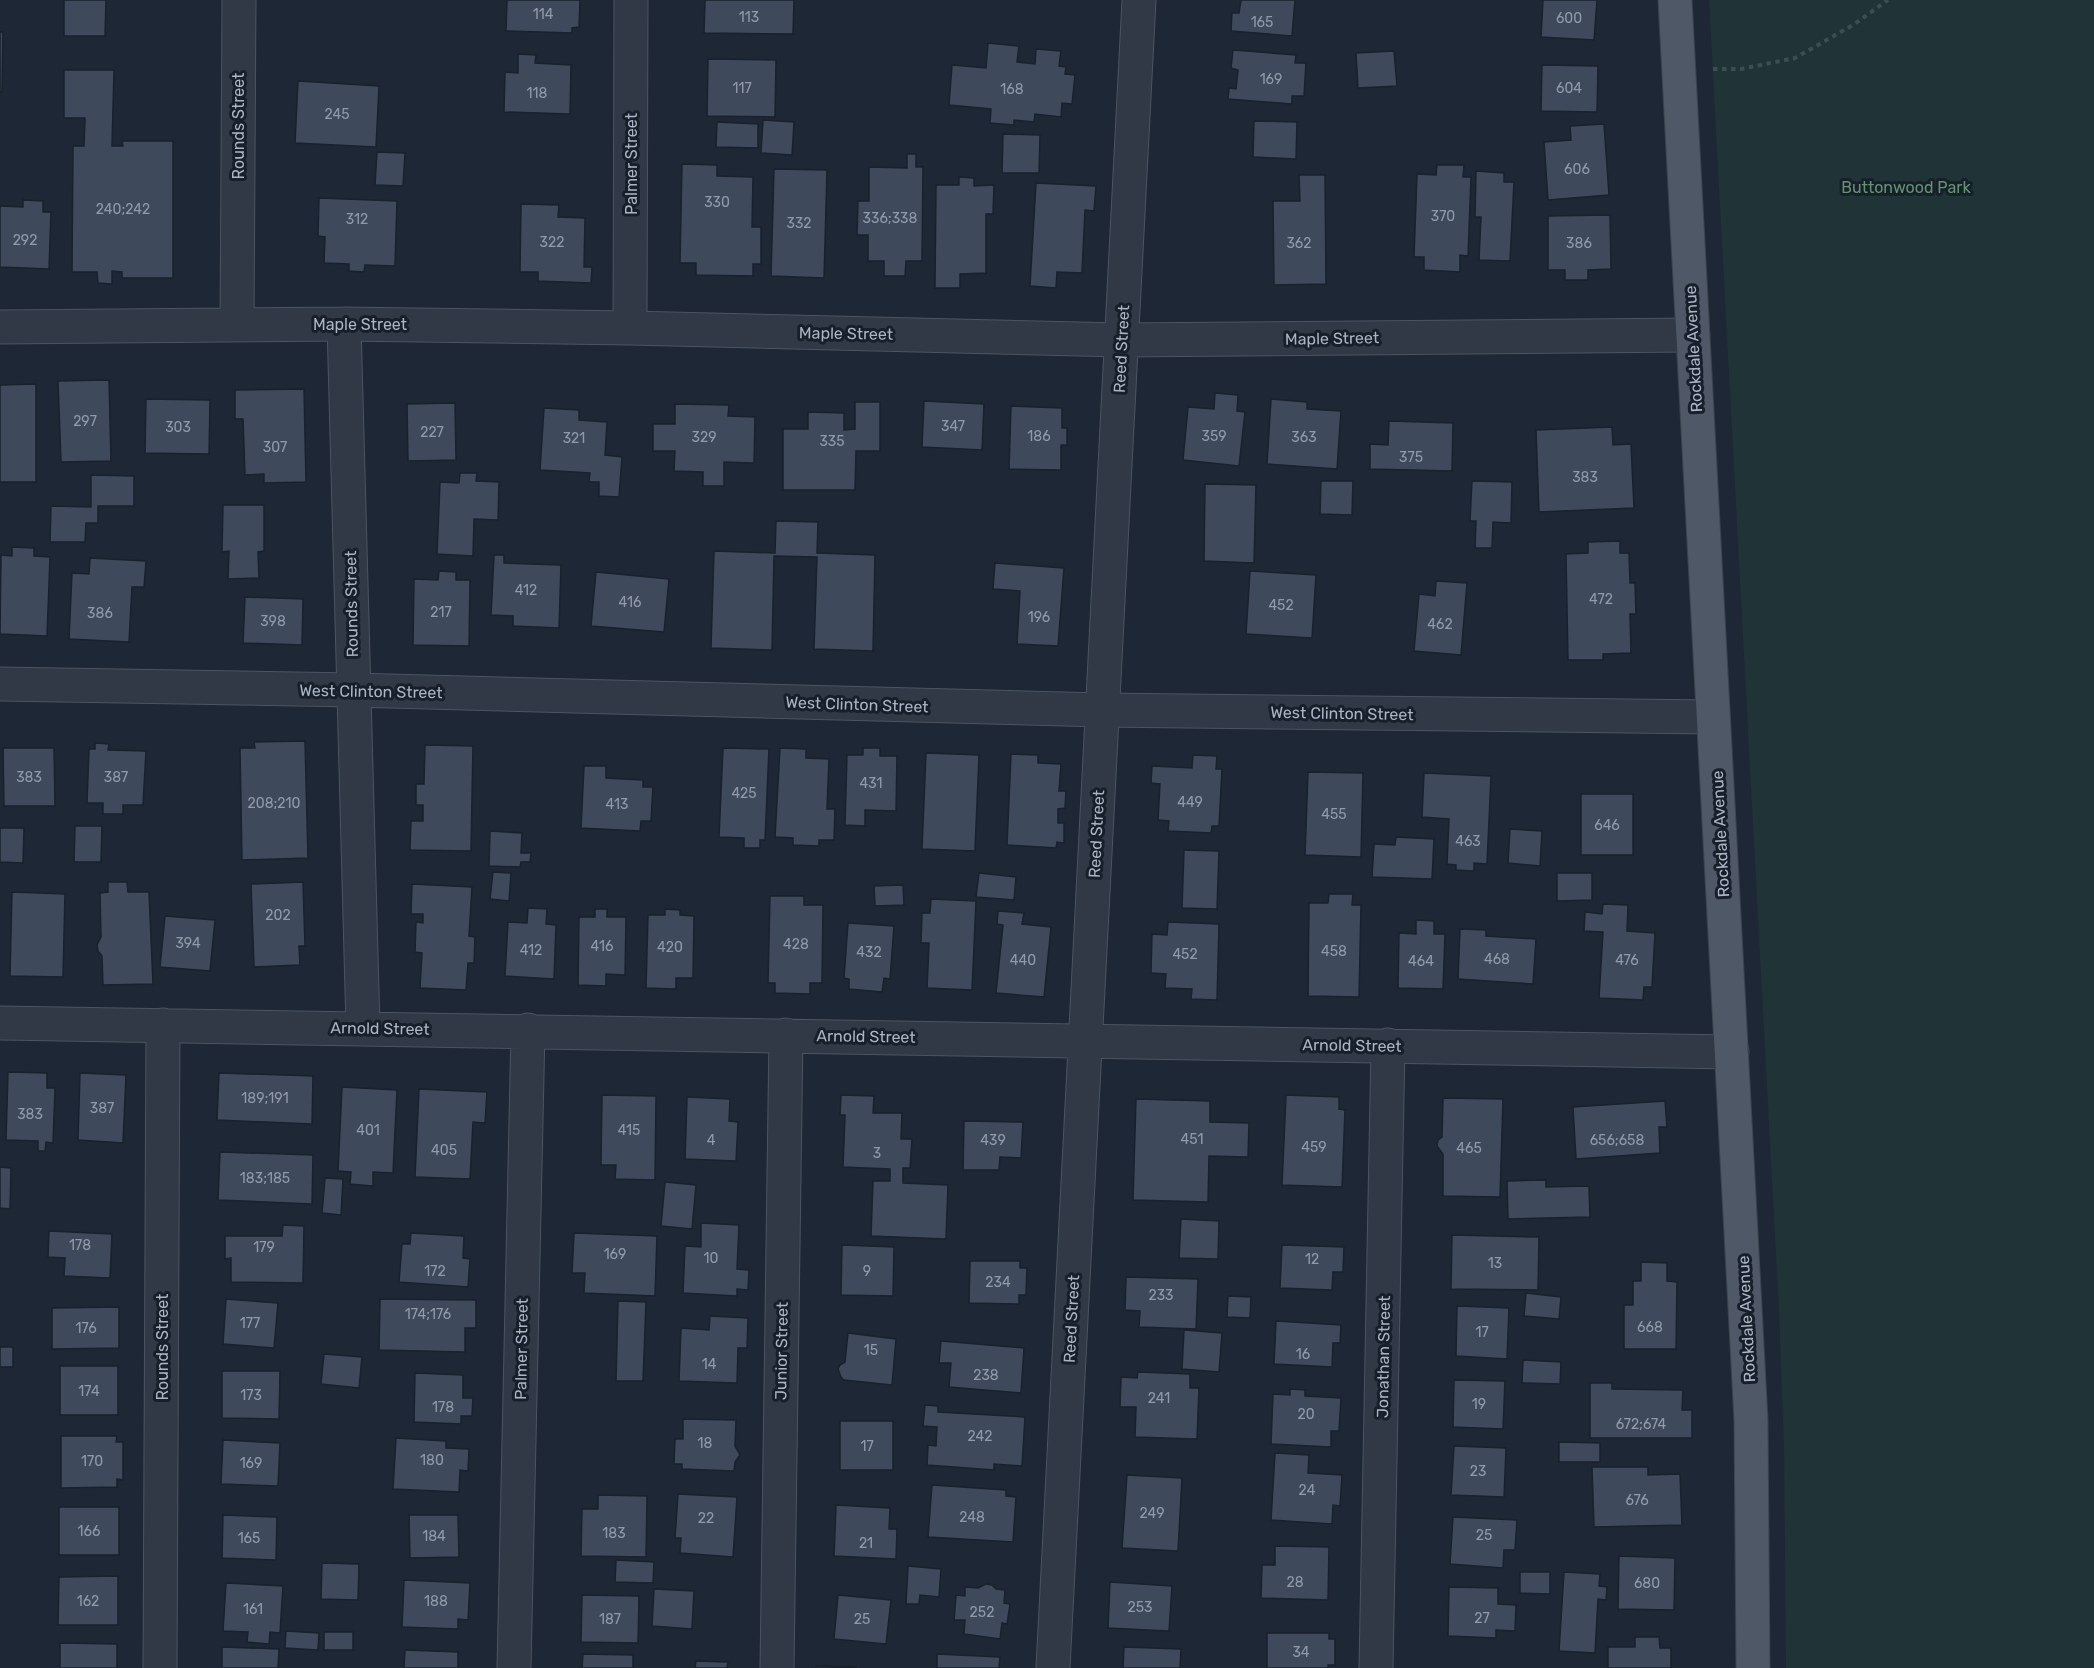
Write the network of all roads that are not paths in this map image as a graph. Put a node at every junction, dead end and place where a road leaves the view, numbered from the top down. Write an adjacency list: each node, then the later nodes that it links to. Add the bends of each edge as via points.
1 (239, 0): 5 (street, Rounds Street)
2 (631, 0): 8 (street, Palmer Street)
3 (1139, 0): 10 (street, Reed Street)
4 (1675, 0): 9 (main road, Rockdale Avenue)
5 (237, 324): 6 (street, Maple Street); 7 (street, Maple Street)
6 (344, 324): 8 (street, Maple Street); 12 (street, Rounds Street)
7 (0, 327)
8 (630, 328): 10 (street, Maple Street)
9 (1692, 334): 10 (street, Maple Street); 14 (main road, Rockdale Avenue)
10 (1122, 340): 13 (street, Reed Street)
11 (0, 684): 12 (street, West Clinton Street)
12 (352, 690): 13 (street, West Clinton Street); 17 (street, Rounds Street)
13 (1102, 710): 14 (street, West Clinton Street); 20 (street, Reed Street)
14 (1713, 717): 22 (main road, Rockdale Avenue)
15 (0, 1023): 16 (street, Arnold Street)
16 (163, 1025): 17 (street, Arnold Street); 23 (street, Rounds Street)
17 (363, 1028): 18 (street, Arnold Street)
18 (528, 1030): 19 (street, Arnold Street); 24 (street, Palmer Street)
19 (786, 1035): 20 (street, Arnold Street); 25 (street, Junior Street)
20 (1086, 1041): 21 (street, Arnold Street); 26 (street, Reed Street)
21 (1389, 1046): 22 (street, Arnold Street); 27 (street, Jonathan Street)
22 (1732, 1052): 28 (main road, Rockdale Avenue, via 1751,1420)
23 (160, 1668)
24 (514, 1668)
25 (777, 1668)
26 (1053, 1668)
27 (1376, 1668)
28 (1753, 1668)

